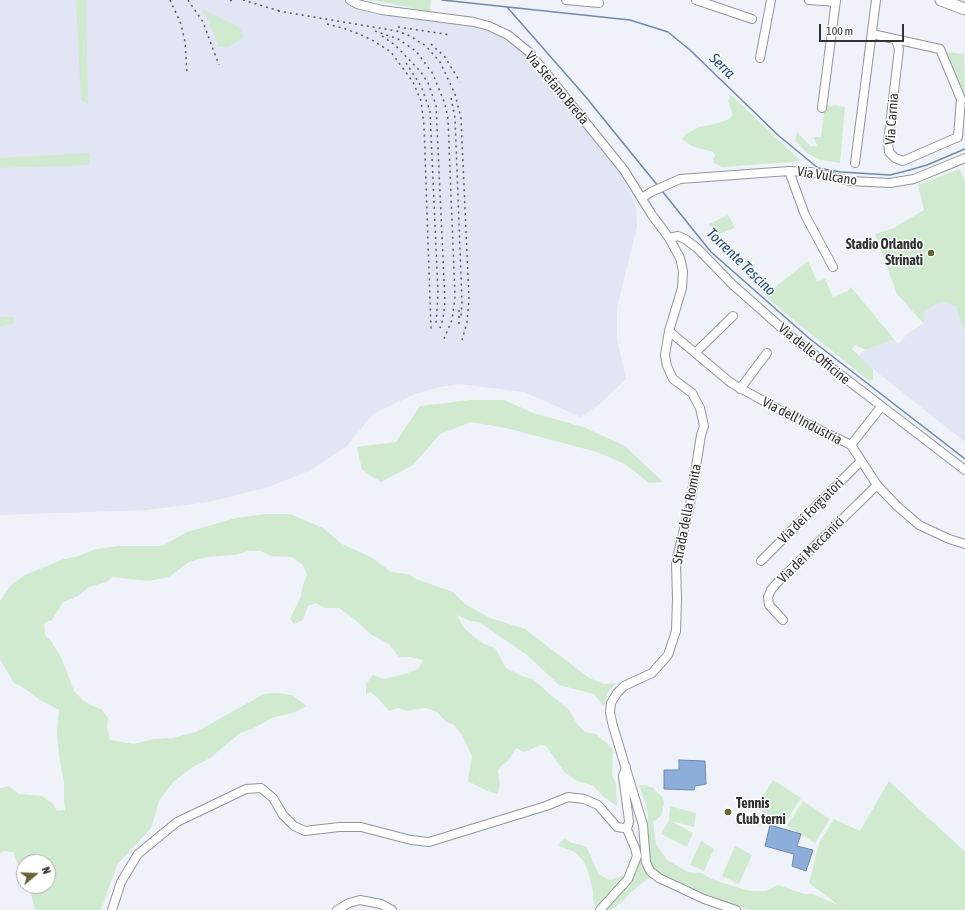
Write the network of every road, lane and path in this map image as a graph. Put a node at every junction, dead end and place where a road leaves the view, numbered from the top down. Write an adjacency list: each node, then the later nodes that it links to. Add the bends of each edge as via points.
1 (350, 0): 19 (street, Via Stefano Breda, via 382,10 474,22 508,34 529,52 624,170)
2 (566, 0): 9 (street)
3 (696, 0): 11 (street)
4 (771, 0): 14 (street)
5 (809, 0): 8 (street)
6 (876, 0): 12 (street, Via Carnia)
7 (941, 0): 10 (main road)
8 (836, 1): 15 (street)
9 (599, 3)
10 (965, 9)
11 (752, 19)
12 (872, 34): 13 (street, Via Carnia); 17 (street, Via Carnia)
13 (896, 40): 13 (street, Via Carnia, via 898,48 888,142 889,152 903,161 958,137 960,100 940,49)
14 (760, 58)
15 (822, 108)
16 (965, 158): 18 (street, Via Vulcano, via 914,179 890,183 850,181)
17 (855, 163)
18 (789, 170): 19 (street, Via Vulcano, via 690,177 680,179); 21 (street, via 804,215)
19 (642, 198): 20 (street, Strada della Romita)
20 (669, 238): 23 (street, Strada della Romita, via 680,258 683,271 682,288); 27 (street, Via delle Officine, via 685,238 794,339)
21 (833, 267)
22 (733, 316): 24 (street)
23 (669, 331): 24 (street, Via dell'Industria); 35 (street, Strada della Romita, via 665,355 667,366 673,379 692,393 700,408 704,426 690,506 676,562 676,631 668,655 652,673 624,686 611,703 613,726)
24 (695, 353): 26 (street, Via dell'Industria)
25 (767, 353): 26 (street)
26 (740, 389): 28 (street, Via dell'Industria)
27 (881, 406): 28 (street); 30 (street, Via delle Officine)
28 (851, 446): 29 (street, Via dell'Industria)
29 (861, 461): 31 (street, Via dell'Industria); 33 (street, Via dei Forgiatori)
30 (965, 470)
31 (877, 485): 32 (street, Via dell'Industria, via 919,525); 34 (street, Via dei Meccanici, via 771,590 768,597 769,605)
32 (965, 544)
33 (761, 561)
34 (783, 620)
35 (626, 767): 36 (street, via 622,776 629,821); 41 (street, Strada della Romita, via 643,825 646,862 650,871 659,878 704,899)
36 (626, 827): 37 (street, via 617,827 598,805 584,799 568,797 429,842 410,840 361,827 339,826 305,830 294,826 283,815 273,798 261,788 246,789 177,822 138,854 121,882); 40 (street, via 637,856 628,879)
37 (112, 910)
38 (337, 910): 39 (street, via 360,900 381,904)
39 (392, 910)
40 (600, 910)
41 (736, 910)

